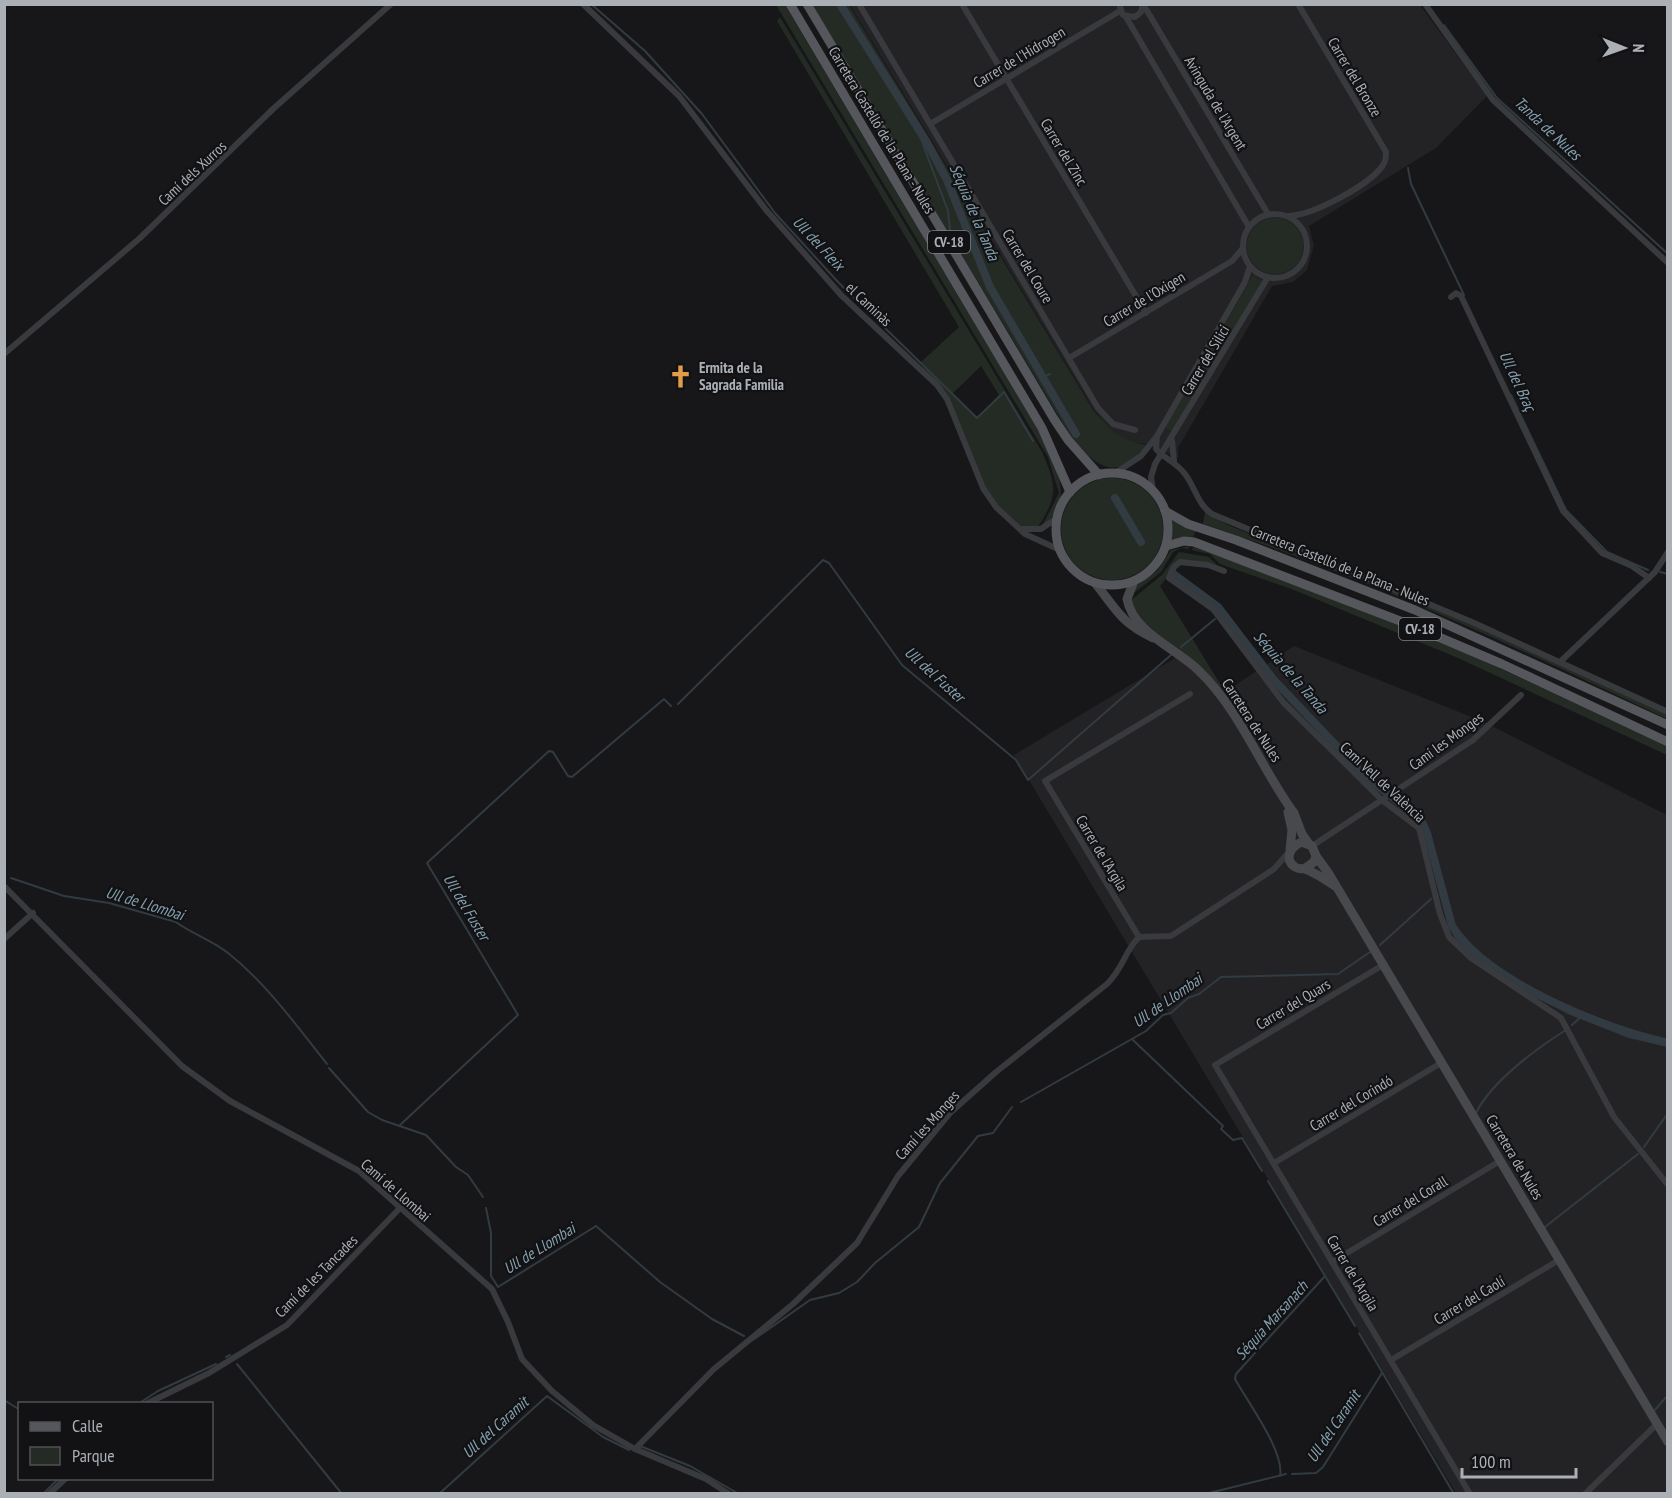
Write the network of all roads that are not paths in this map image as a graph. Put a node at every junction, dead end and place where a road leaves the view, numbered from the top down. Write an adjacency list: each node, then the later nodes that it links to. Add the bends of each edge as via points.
1 (391, 4): 26 (street, Camí dels Xurros, via 273,109 140,238)
2 (583, 4): 39 (street, el Caminàs, via 680,96 766,210 841,295 937,385 957,420 983,488)
3 (790, 4): 36 (main road, Carretera Castelló de la Plana - Nules / CV-18, via 1042,428)
4 (807, 4): 34 (main road, Carretera Castelló de la Plana - Nules / CV-18, via 1059,426)
5 (859, 4): 13 (street, Carrer del Coure)
6 (962, 4): 12 (street, Carrer del Zinc)
7 (1143, 4): 11 (street, via 1135,17); 15 (street, Avinguda de l'Argent)
8 (1298, 4): 14 (street, Carrer del Bronze, via 1386,152 1386,163 1375,176)
9 (1425, 4): 21 (street, via 1493,100)
10 (1119, 6): 11 (street); 12 (street, Carrer de l'Hidrogen)
11 (1126, 17): 17 (street)
12 (1006, 79): 13 (street, Carrer de l'Hidrogen); 25 (street, Carrer del Zinc)
13 (930, 124): 27 (street, Carrer del Coure)
14 (1311, 213): 16 (street); 18 (street)
15 (1269, 214): 16 (street); 17 (street)
16 (1289, 216): 18 (street)
17 (1249, 226): 19 (street)
18 (1302, 228): 23 (street, via 1307,248 1298,268 1279,278)
19 (1243, 248): 20 (street, Carrer de l'Oxigen); 22 (street)
20 (1232, 261): 22 (street); 25 (street, Carrer de l'Oxigen)
21 (1668, 263)
22 (1248, 264): 23 (street); 29 (street, Carrer del Silici, via 1245,282)
23 (1268, 278): 30 (street, Carrer del Silici)
24 (1451, 297): 44 (street, via 1456,293 1461,296 1563,511 1602,553)
25 (1146, 313): 27 (street, Carrer de l'Oxigen)
26 (4, 354)
27 (1069, 358): 28 (street, Carrer del Coure, via 1098,408 1113,424)
28 (1135, 430)
29 (1157, 436): 31 (street, via 1156,449); 33 (street, Carrer del Silici, via 1141,456)
30 (1172, 439): 31 (street, Carrer del Silici); 32 (street)
31 (1162, 455): 32 (street); 35 (street, Carrer del Silici, via 1153,470)
32 (1174, 461): 48 (street, via 1212,514 1450,612)
33 (1115, 473): 34 (main road); 35 (main road, via 1136,478)
34 (1099, 474): 36 (main road)
35 (1153, 491): 37 (main road)
36 (1070, 492): 38 (main road)
37 (1165, 511): 40 (main road); 52 (main road, Carretera Castelló de la Plana - Nules / CV-18, via 1188,524 1425,615)
38 (1057, 518): 39 (street, via 1041,529); 41 (main road)
39 (1018, 528): 41 (street, el Caminàs)
40 (1166, 546): 45 (main road, via 1156,565); 53 (main road, Carretera Castelló de la Plana - Nules / CV-18, via 1194,542 1305,583 1502,664)
41 (1060, 550): 46 (main road, via 1074,571)
42 (1668, 552): 44 (street)
43 (1224, 571): 55 (street, Camí Vell de València, via 1180,562 1169,578 1213,609 1283,702)
44 (1649, 578): 48 (street)
45 (1134, 581): 46 (main road); 47 (main road, Carretera de Nules, via 1127,599 1131,611)
46 (1095, 583): 47 (main road, Carretera de Nules, via 1130,627)
47 (1160, 641): 54 (main road, Carretera de Nules, via 1197,668 1216,689)
48 (1560, 663): 51 (street)
49 (1190, 694): 63 (street, Carrer de l'Argila, via 1045,781)
50 (1521, 695): 55 (street, Camí les Monges, via 1473,740)
51 (1668, 712)
52 (1668, 725)
53 (1668, 742)
54 (1283, 798): 56 (main road, Carretera de Nules); 57 (main road, Carretera de Nules, via 1292,830)
55 (1382, 800): 56 (street, Camí les Monges); 70 (street, Camí Vell de València, via 1419,828 1449,937 1471,958 1561,1018 1614,1117)
56 (1313, 849): 57 (main road, via 1302,842); 58 (main road, via 1310,867); 61 (main road, Carretera de Nules)
57 (1289, 851): 58 (main road, via 1289,860); 59 (street)
58 (1299, 868): 59 (street); 61 (main road, Carretera de Nules)
59 (1274, 869): 63 (street, via 1171,936)
60 (4, 886): 62 (street, Camí de Llombai)
61 (1337, 888): 65 (main road, Carretera de Nules)
62 (33, 913): 64 (street); 71 (street, Camí de Llombai, via 182,1066 230,1101 359,1171)
63 (1139, 938): 78 (street, Camí les Monges, via 1129,948 1120,971 1107,984 950,1113 898,1176 857,1242 793,1304 714,1369)
64 (4, 939)
65 (1383, 964): 66 (main road, Carretera de Nules); 67 (street, Carrer del Quars)
66 (1441, 1063): 68 (main road, Carretera de Nules); 69 (street, Carrer del Corindó)
67 (1215, 1065): 69 (street, Carrer de l'Argila)
68 (1500, 1161): 72 (main road, Carretera de Nules); 73 (street, Carrer del Corall)
69 (1274, 1163): 73 (street, Carrer de l'Argila)
70 (1668, 1185)
71 (400, 1208): 75 (street, Camí de les Tancades, via 287,1325 210,1373); 78 (street, Camí de Llombai, via 492,1289 522,1359 534,1373 593,1425)
72 (1559, 1260): 74 (street, Carrer del Caolí); 76 (main road, Carretera de Nules)
73 (1332, 1262): 74 (street, Carrer de l'Argila)
74 (1391, 1360): 82 (street, Carrer de l'Argila)
75 (150, 1402)
76 (1657, 1424): 77 (main road, Carretera de Nules); 83 (street)
77 (1668, 1442)
78 (634, 1449): 81 (street, Camí de Llombai, via 706,1479)
79 (65, 1480): 80 (street)
80 (49, 1494)
81 (729, 1494)
82 (1470, 1494)
83 (1585, 1494)

